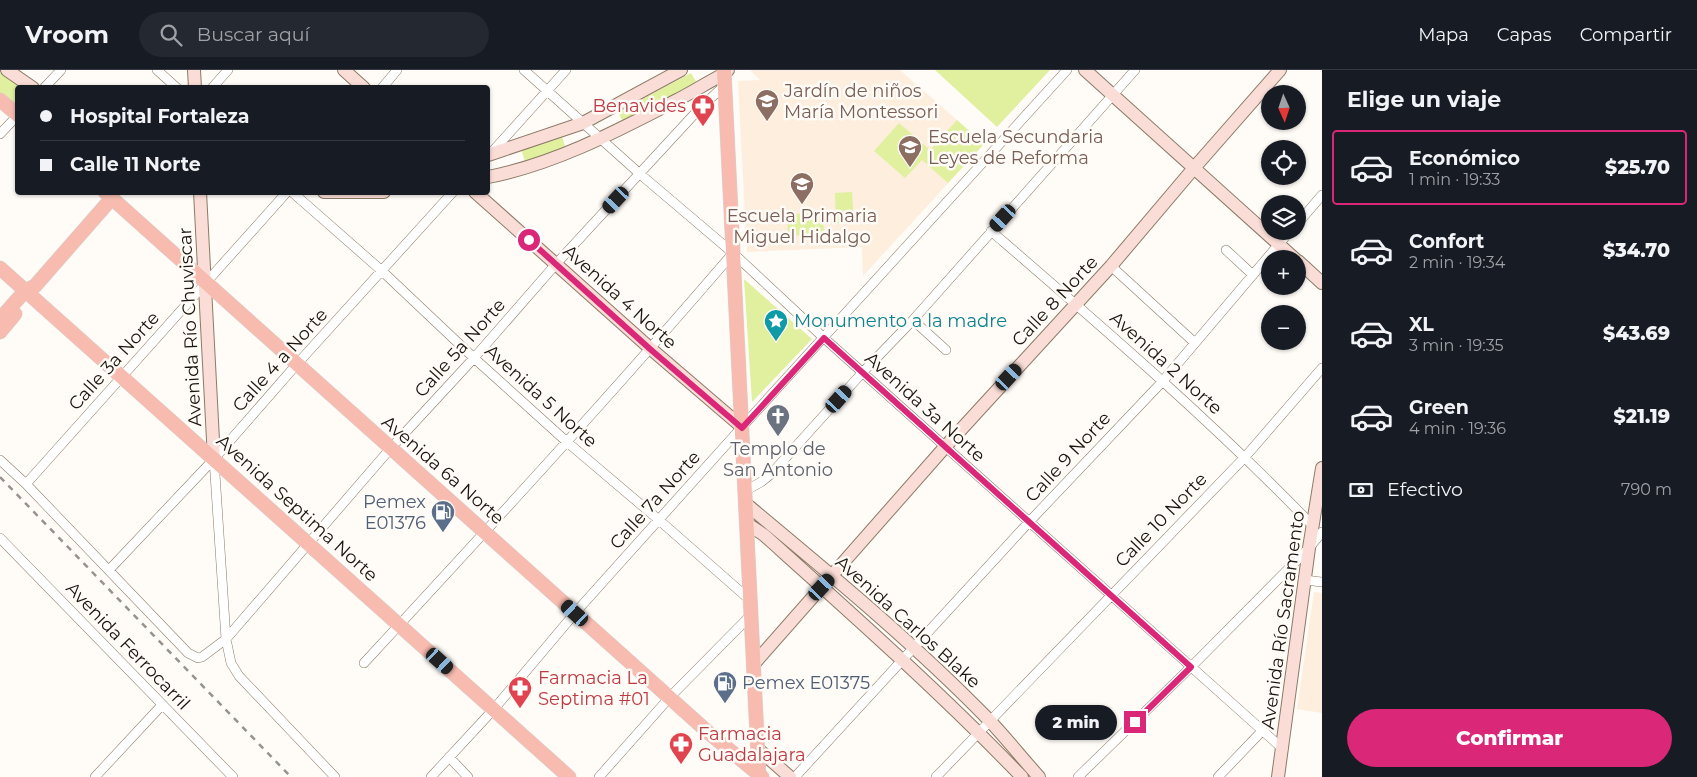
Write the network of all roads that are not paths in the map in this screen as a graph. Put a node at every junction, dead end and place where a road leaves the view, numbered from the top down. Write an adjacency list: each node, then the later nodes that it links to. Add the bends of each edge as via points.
1 (7, 70): 17 (street)
2 (60, 70): 18 (street)
3 (157, 70): 19 (street)
4 (194, 70): 20 (street)
5 (228, 70): 21 (street)
6 (344, 70): 22 (street)
7 (398, 70): 23 (street)
8 (524, 70): 24 (street, Avenida 3a Norte)
9 (566, 70): 24 (street)
10 (681, 70): 29 (street)
11 (1067, 70): 65 (street, Calle 7a Norte)
12 (1085, 70): 25 (street)
13 (1135, 70): 25 (street)
14 (1280, 70): 34 (street, Calle 8 Norte)
15 (709, 75): 16 (street); 31 (street, via 680,98)
16 (725, 75): 35 (street, Calle 5a Norte, via 700,108); 51 (main road)
17 (29, 85)
18 (47, 85)
19 (174, 85)
20 (194, 85)
21 (215, 85)
22 (361, 85)
23 (385, 85)
24 (547, 91): 29 (street, Avenida 3a Norte); 32 (street)
25 (1113, 95): 34 (street); 46 (street)
26 (0, 100): 27 (main road)
27 (15, 113)
28 (15, 117): 30 (street)
29 (583, 123): 31 (street, Avenida 3a Norte); 33 (street)
30 (0, 134)
31 (601, 139): 35 (street, Avenida 3a Norte); 36 (street, via 554,158)
32 (490, 154)
33 (490, 155)
34 (1194, 168): 48 (street); 53 (street, Calle 8 Norte)
35 (640, 174): 51 (street, Avenida 3a Norte); 52 (street, Calle 5a Norte)
36 (490, 176)
37 (110, 195): 60 (main road)
38 (112, 195): 58 (main road, Avenida 6a Norte)
39 (200, 195): 58 (street, Avenida Río Chuviscar)
40 (284, 195): 58 (street, Calle 3a Norte)
41 (295, 195): 56 (street, Avenida 5 Norte)
42 (450, 195): 56 (street, Calle 4 a Norte)
43 (478, 195): 52 (street, Avenida 4 Norte)
44 (1322, 195): 45 (street)
45 (1306, 214)
46 (991, 231): 61 (street, Avenida 2 Norte); 63 (street)
47 (1282, 240): 48 (street, Calle 9 Norte)
48 (1279, 244): 50 (street); 57 (street, Calle 9 Norte)
49 (1226, 250): 57 (street)
50 (1285, 250)
51 (733, 253): 65 (street, Avenida 3a Norte); 67 (street); 75 (main road)
52 (556, 264): 67 (street, Avenida 4 Norte); 69 (street, Calle 5a Norte)
53 (1111, 266): 61 (street, Calle 8 Norte); 66 (street)
54 (0, 268): 60 (main road, Avenida Septima Norte)
55 (1306, 269): 59 (street)
56 (382, 271): 69 (street, Avenida 5 Norte); 70 (street, Calle 4 a Norte)
57 (1253, 275): 66 (street, Calle 9 Norte)
58 (205, 283): 70 (main road, Avenida 6a Norte); 73 (street, Calle 3a Norte); 80 (street, Avenida Río Chuviscar)
59 (1322, 283)
60 (30, 292): 62 (main road); 64 (main road); 73 (main road, Avenida Septima Norte)
61 (1076, 304): 74 (street, Avenida 2 Norte); 77 (street, Calle 8 Norte)
62 (0, 319)
63 (913, 320): 68 (street); 72 (street)
64 (0, 332)
65 (824, 338): 72 (street, Avenida 3a Norte); 75 (street, Calle 7a Norte)
66 (1195, 343): 74 (street, Calle 9 Norte)
67 (650, 349): 75 (street, Avenida 4 Norte); 76 (street)
68 (946, 350)
69 (474, 358): 76 (street, Avenida 5 Norte); 78 (street, Calle 5a Norte)
70 (297, 364): 78 (main road, Avenida 6a Norte); 80 (street, Calle 4 a Norte)
71 (1322, 368): 79 (street, Calle 10 Norte)
72 (862, 373): 77 (street, Avenida 3a Norte); 84 (street, via 771,474)
73 (122, 377): 80 (main road, Avenida Septima Norte); 83 (street, Calle 3a Norte)
74 (1162, 382): 79 (street, Avenida 2 Norte); 86 (street, Calle 9 Norte)
75 (742, 428): 84 (main road); 85 (street, Calle 7a Norte)
76 (567, 442): 85 (street, Avenida 5 Norte); 89 (street)
77 (945, 446): 86 (street, Avenida 3a Norte); 94 (street, Calle 8 Norte)
78 (390, 449): 89 (main road, Avenida 6a Norte); 91 (street, Calle 5a Norte)
79 (1245, 457): 88 (street, Avenida 2 Norte); 98 (street, Calle 10 Norte)
80 (214, 459): 91 (main road, Avenida Septima Norte); 93 (street, Calle 4 a Norte); 103 (street, Avenida Río Chuviscar)
81 (0, 460): 83 (street)
82 (1322, 468): 88 (street, Avenida Río Sacramento)
83 (26, 484): 93 (street)
84 (745, 497): 87 (main road); 94 (street, Avenida Carlos Blake)
85 (659, 520): 99 (street, Avenida 5 Norte); 100 (street, Calle 7a Norte)
86 (1030, 522): 98 (street, Avenida 3a Norte); 104 (street, Calle 9 Norte)
87 (746, 523): 97 (street, Avenida Carlos Blake); 99 (main road)
88 (1317, 529): 92 (street, Avenida Río Sacramento)
89 (484, 531): 100 (main road, Avenida 6a Norte); 102 (street)
90 (0, 538): 110 (street, Avenida Ferrocarril)
91 (309, 543): 102 (main road, Avenida Septima Norte); 103 (street, Calle 5a Norte)
92 (1308, 548): 95 (street, Avenida Río Sacramento); 108 (street)
93 (109, 570): 103 (street, Calle 5a Norte, via 188,653 202,657)
94 (832, 576): 97 (street, Calle 8 Norte); 104 (street, Avenida Carlos Blake)
95 (1305, 580): 96 (street); 116 (street, Avenida Río Sacramento)
96 (1322, 582)
97 (822, 587): 105 (street, Avenida Carlos Blake); 107 (street, Calle 8 Norte)
98 (1111, 595): 108 (street, Avenida 3a Norte); 112 (street, Calle 10 Norte)
99 (750, 600): 101 (main road)
100 (575, 613): 109 (main road, Avenida 6a Norte); 111 (street, Calle 7a Norte)
101 (751, 615): 107 (main road); 109 (street)
102 (399, 624): 106 (street); 111 (main road, Avenida Septima Norte)
103 (226, 639): 121 (street, via 231,662 239,676)
104 (914, 648): 105 (street, Calle 9 Norte); 112 (street, Avenida Carlos Blake)
105 (903, 660): 114 (street, Avenida Carlos Blake); 127 (street, Calle 9 Norte)
106 (364, 663)
107 (753, 665): 115 (main road)
108 (1191, 667): 113 (street, Avenida 3a Norte); 131 (street)
109 (670, 697): 118 (main road, Avenida 6a Norte); 125 (street)
110 (162, 705): 119 (street); 120 (street, Avenida Ferrocarril)
111 (494, 709): 117 (street, Calle 7a Norte); 124 (main road, Avenida Septima Norte)
112 (989, 720): 114 (street, Calle 10 Norte); 130 (street, Avenida Carlos Blake)
113 (1262, 731): 116 (street, Avenida 3a Norte); 132 (street)
114 (978, 732): 128 (street, Calle 10 Norte); 129 (street, Avenida Carlos Blake)
115 (758, 749): 118 (main road); 126 (street)
116 (1283, 749): 133 (street, Avenida Río Sacramento)
117 (449, 757): 122 (street, Calle 7a Norte); 123 (street)
118 (760, 776)
119 (95, 777)
120 (233, 777)
121 (335, 777)
122 (430, 777)
123 (468, 777)
124 (569, 777)
125 (599, 777)
126 (790, 777)
127 (795, 777)
128 (936, 777)
129 (1022, 777)
130 (1039, 777)
131 (1078, 777)
132 (1218, 777)
133 (1278, 777)

